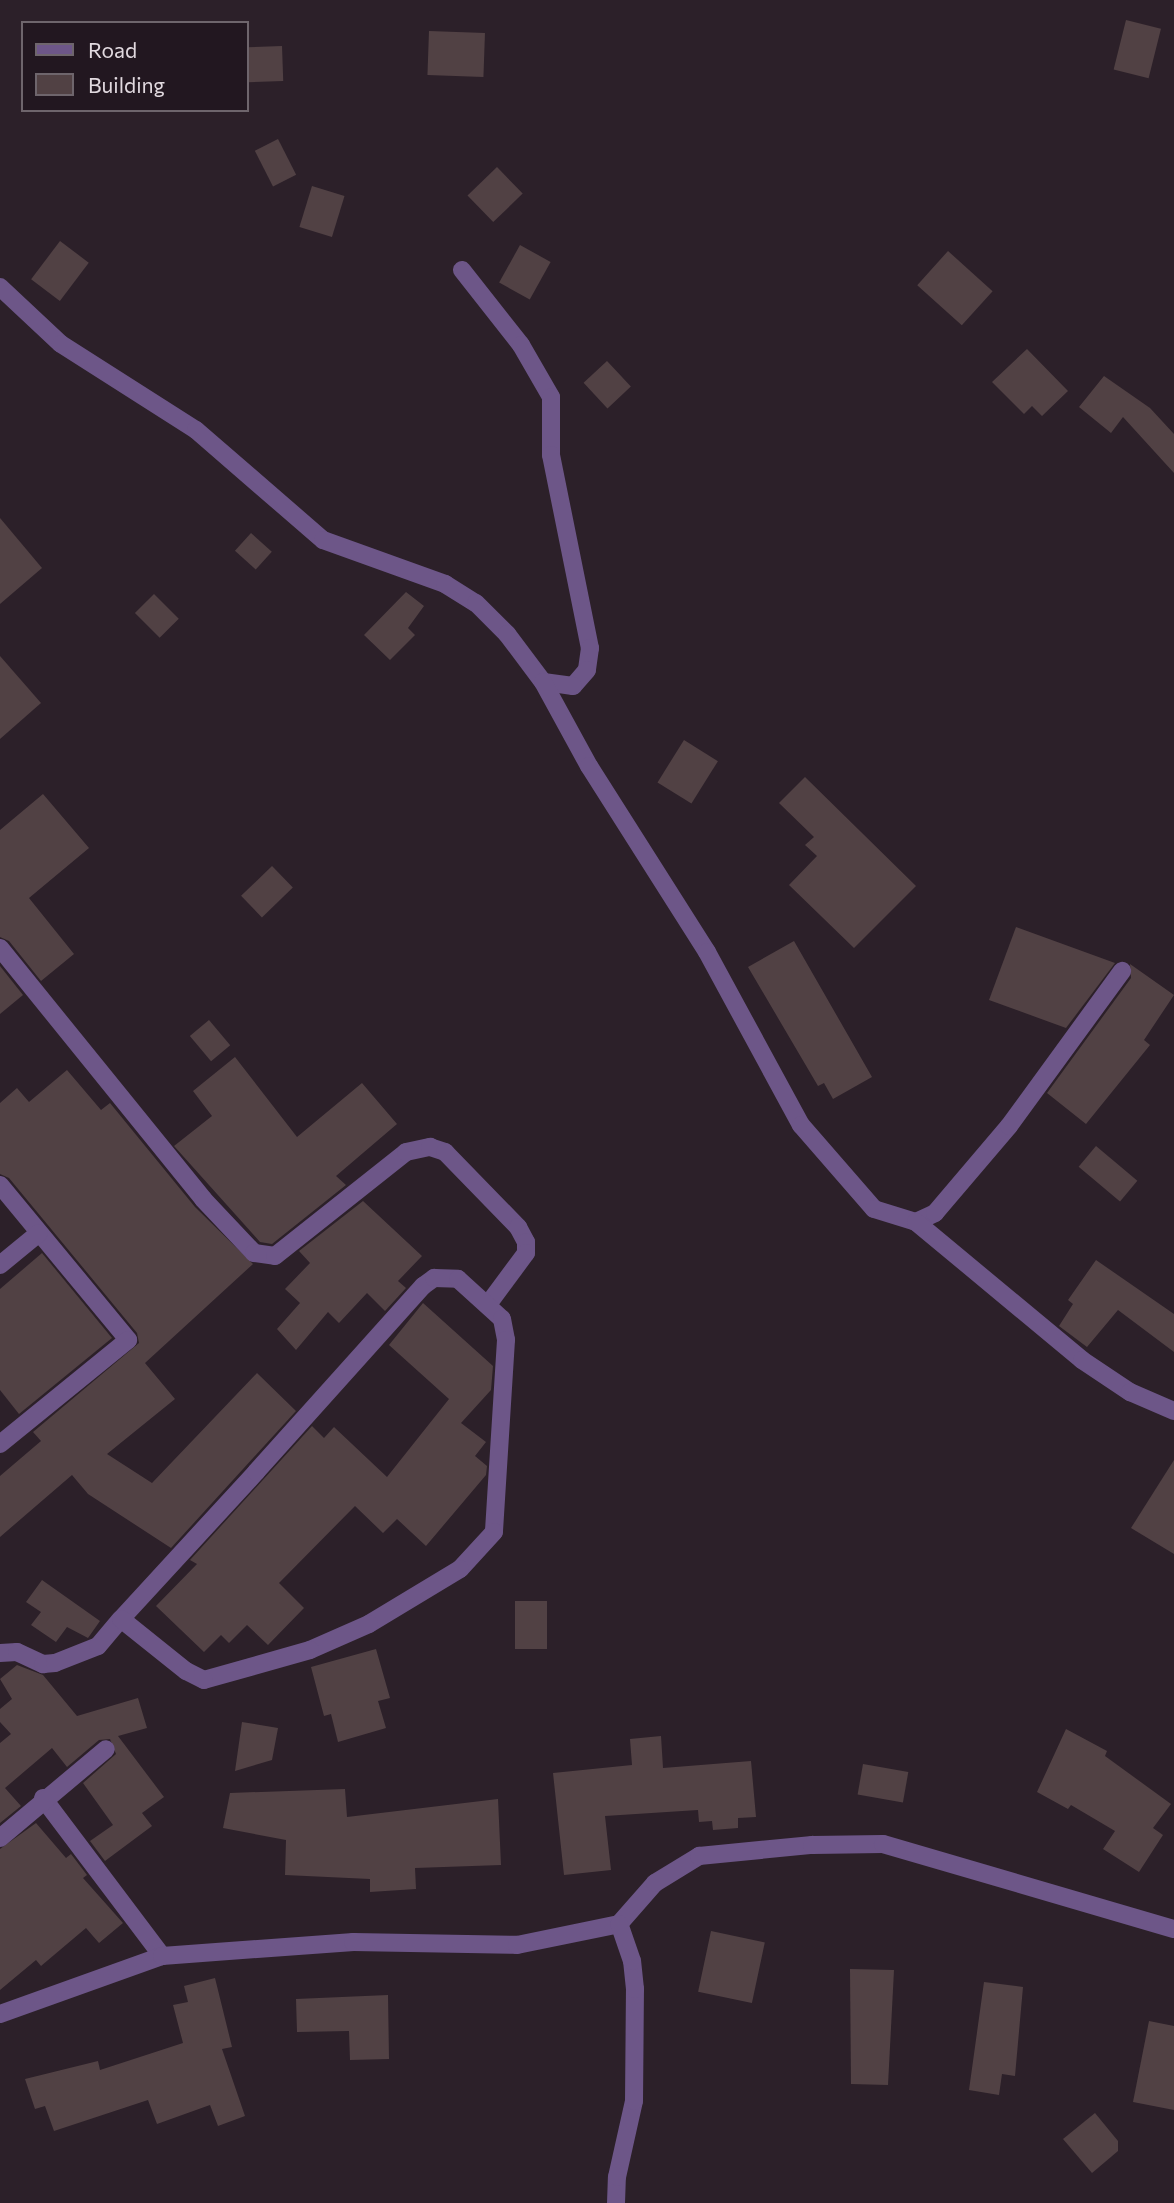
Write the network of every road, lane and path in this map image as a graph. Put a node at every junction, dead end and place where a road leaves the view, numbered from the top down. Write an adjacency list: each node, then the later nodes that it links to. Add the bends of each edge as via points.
1 (463, 270): 3 (street, via 521,345 551,397 551,455 590,648 587,670 573,685)
2 (0, 287): 3 (street, via 61,344 226,453 323,540 445,584 476,604 507,634)
3 (543, 682): 7 (street, via 589,766 707,952 801,1125 874,1209)
4 (0, 948): 10 (street, via 203,1199 254,1252 275,1256 406,1152 430,1147 444,1152 518,1227 526,1242 526,1252)
5 (1122, 971): 7 (street, via 970,1174 935,1213)
6 (0, 1185): 8 (street)
7 (916, 1222): 11 (street, via 1082,1360 1130,1392)
8 (39, 1233): 9 (street); 12 (street, via 128,1340)
9 (0, 1265)
10 (489, 1303): 13 (street, via 458,1279 434,1278 423,1286); 13 (street, via 502,1319 506,1340 499,1504 494,1532 460,1569 369,1624 310,1650 204,1680)
11 (1174, 1411)
12 (3, 1434)
13 (121, 1619): 14 (street, via 97,1646 67,1661 43,1664 17,1652)
14 (0, 1653)
15 (106, 1749): 16 (street)
16 (43, 1798): 17 (street); 20 (street)
17 (0, 1838)
18 (619, 1924): 19 (street, via 655,1883 699,1856 865,1843 1037,1886); 20 (street, via 517,1945 353,1942); 22 (street, via 632,1961 635,1989 634,2101 617,2176)
19 (1174, 1929)
20 (162, 1956): 21 (street)
21 (0, 2014)
22 (616, 2203)

